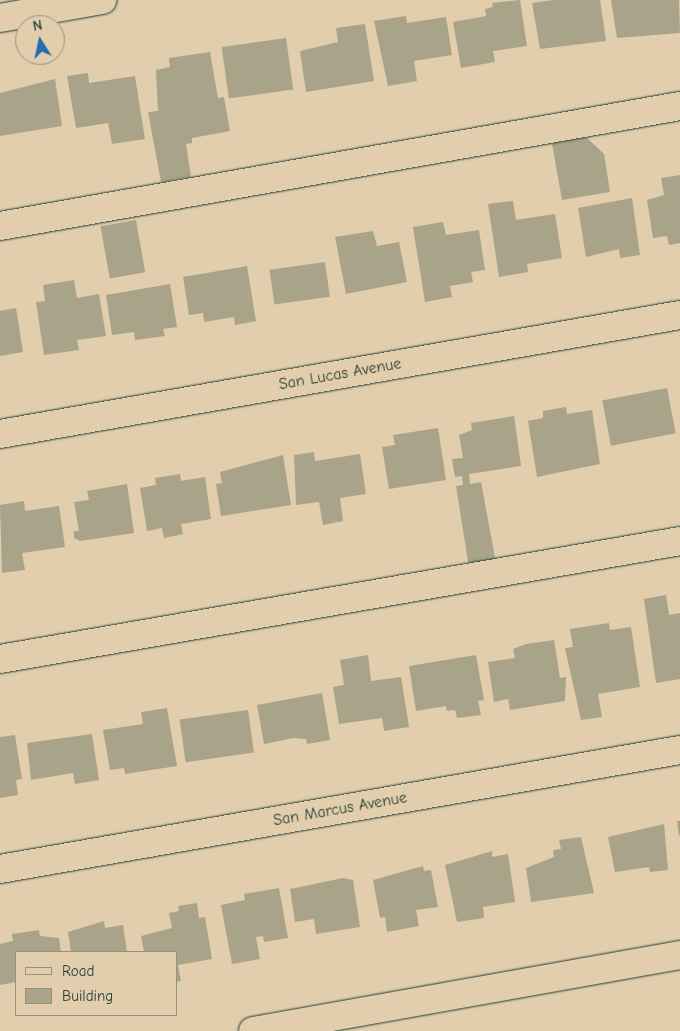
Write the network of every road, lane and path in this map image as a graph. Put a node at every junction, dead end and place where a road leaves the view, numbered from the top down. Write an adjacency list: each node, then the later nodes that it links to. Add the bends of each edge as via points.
1 (102, 0): 2 (street)
2 (0, 18)
3 (680, 106): 4 (street)
4 (0, 226)
5 (680, 315): 6 (street, San Lucas Avenue)
6 (0, 434)
7 (680, 541): 8 (street)
8 (0, 659)
9 (680, 750): 10 (street, San Marcus Avenue)
10 (0, 868)
11 (680, 955): 12 (street)
12 (253, 1031)

